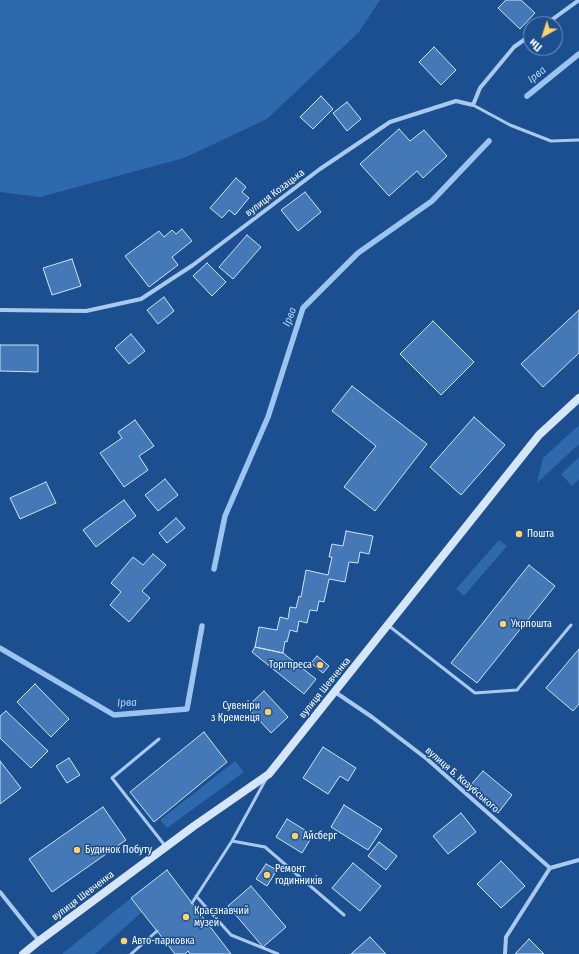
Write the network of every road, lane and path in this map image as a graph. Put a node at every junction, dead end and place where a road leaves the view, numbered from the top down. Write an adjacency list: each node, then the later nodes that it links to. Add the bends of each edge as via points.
1 (579, 0): 2 (street)
2 (557, 16)
3 (523, 41): 4 (street, via 480,88)
4 (473, 105): 5 (lane, via 510,125 552,141); 6 (street, вулиця Козацька, via 456,101 390,122 320,169 193,265 141,299 86,312)
5 (579, 140)
6 (0, 310)
7 (579, 398): 8 (main road, вулиця Шевченка, via 539,435)
8 (388, 625): 9 (lane, via 475,693 518,690); 10 (main road, вулиця Шевченка)
9 (571, 625)
10 (335, 692): 12 (main road, вулиця Шевченка); 16 (street, вулиця Б. Козубського, via 427,759)
11 (159, 738): 14 (lane, via 112,778)
12 (269, 774): 13 (lane); 14 (main road, вулиця Шевченка)
13 (232, 841): 18 (lane); 20 (lane, via 265,847)
14 (166, 847): 22 (main road, вулиця Шевченка)
15 (579, 860): 16 (street)
16 (550, 868): 26 (street, via 506,937)
17 (0, 892): 22 (street)
18 (196, 896): 19 (lane); 25 (lane, via 231,934)
19 (192, 903)
20 (344, 915)
21 (157, 931): 24 (lane)
22 (39, 941): 23 (main road, вулиця Шевченка)
23 (23, 954)
24 (131, 954)
25 (278, 954)
26 (505, 954)

